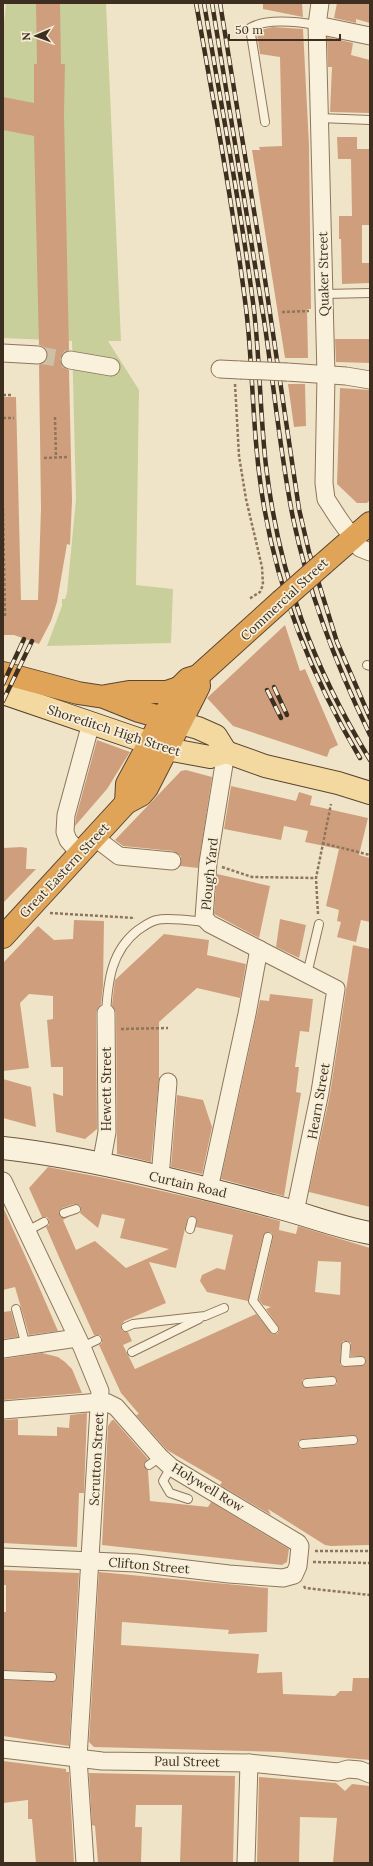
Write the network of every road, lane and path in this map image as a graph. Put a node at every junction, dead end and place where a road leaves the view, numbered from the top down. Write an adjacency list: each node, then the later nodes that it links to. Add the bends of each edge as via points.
1 (320, 3): 2 (street, Quaker Street)
2 (317, 25): 3 (street); 4 (street, Quaker Street); 6 (lane, via 300,22 257,24 250,28)
3 (370, 36)
4 (319, 118): 5 (lane); 8 (street, Quaker Street)
5 (370, 120)
6 (266, 122)
7 (370, 293): 8 (lane)
8 (324, 294): 16 (street, Quaker Street)
9 (314, 310): 10 (path)
10 (282, 312)
11 (3, 353): 12 (street)
12 (38, 355)
13 (70, 360): 14 (street)
14 (111, 367)
15 (231, 370): 16 (street, bridge); 30 (path, via 239,456 262,567 263,585 260,592)
16 (326, 374): 17 (street); 28 (street, Quaker Street, via 326,499)
17 (370, 380)
18 (12, 394): 19 (path)
19 (3, 395)
20 (55, 417): 25 (path)
21 (3, 418): 22 (path)
22 (14, 418)
23 (67, 457): 25 (path)
24 (44, 458): 25 (path)
25 (56, 458)
26 (3, 508): 31 (path)
27 (370, 523): 28 (highway, Commercial Street)
28 (352, 537): 29 (street, Quaker Street, via 360,548); 33 (highway, Commercial Street, bridge)
29 (370, 552)
30 (249, 599)
31 (3, 617)
32 (3, 673): 36 (highway, Shoreditch High Street, via 78,693)
33 (198, 676): 34 (highway, Commercial Street, via 188,679); 37 (highway, Commercial Street, via 198,686)
34 (179, 688): 36 (highway, via 167,692 129,692); 37 (highway, Commercial Street)
35 (3, 693): 38 (main road, Shoreditch High Street)
36 (104, 697): 37 (highway, Shoreditch High Street, via 139,711)
37 (172, 720): 39 (highway, Commercial Street); 40 (main road, Shoreditch High Street, via 216,736)
38 (90, 723): 39 (main road, Shoreditch High Street); 45 (street, via 66,815 65,832)
39 (158, 746): 40 (main road, Shoreditch High Street, via 210,757); 43 (highway, Great Eastern Street, via 128,784 126,803)
40 (226, 752): 41 (main road, via 266,766); 48 (street, Plough Yard)
41 (370, 793)
42 (332, 804): 44 (path)
43 (94, 837): 45 (highway, Great Eastern Street); 47 (street, via 119,856)
44 (322, 843): 46 (path); 49 (path)
45 (79, 853): 50 (highway, Great Eastern Street)
46 (370, 855)
47 (172, 861)
48 (208, 863): 49 (path, via 252,877); 53 (street, Plough Yard, via 204,918)
49 (316, 878): 52 (path)
50 (25, 912): 51 (path); 54 (highway, Great Eastern Street)
51 (157, 920): 53 (lane); 57 (lane, via 126,939 114,960 107,992)
52 (319, 924): 56 (lane)
53 (214, 926): 55 (street)
54 (3, 937)
55 (252, 948): 56 (street); 64 (street, via 248,1014)
56 (307, 974): 66 (street, Hearn Street, via 336,990 320,1092)
57 (106, 1021): 58 (path); 61 (street, Hewett Street, via 107,1132)
58 (168, 1028)
59 (168, 1082): 62 (street)
60 (3, 1148): 61 (street, Curtain Road)
61 (101, 1165): 62 (street, Curtain Road)
62 (160, 1177): 64 (street, Curtain Road)
63 (3, 1181): 69 (street, Scrutton Street)
64 (203, 1190): 66 (street, Curtain Road)
65 (76, 1208): 67 (lane)
66 (281, 1211): 70 (street, Curtain Road)
67 (64, 1213)
68 (44, 1222): 69 (lane)
69 (27, 1231): 77 (street, Scrutton Street)
70 (370, 1233)
71 (268, 1237): 76 (lane, via 253,1301)
72 (224, 1308): 74 (lane)
73 (16, 1309): 78 (lane)
74 (205, 1316): 75 (lane, via 133,1324); 81 (lane)
75 (126, 1327)
76 (274, 1329)
77 (85, 1342): 78 (street); 85 (street, Scrutton Street, via 100,1391)
78 (26, 1346): 80 (street)
79 (346, 1346): 82 (lane, via 344,1362)
80 (3, 1349)
81 (132, 1352)
82 (361, 1361)
83 (332, 1381): 84 (lane)
84 (307, 1383)
85 (100, 1402): 86 (street); 89 (street, Holywell Row, via 116,1407); 93 (street, Scrutton Street)
86 (3, 1410)
87 (353, 1440): 88 (lane)
88 (303, 1444)
89 (160, 1463): 90 (lane, via 163,1481 170,1493); 94 (street, Holywell Row, via 298,1543)
90 (188, 1499)
91 (370, 1551): 94 (path)
92 (3, 1557): 93 (street, Clifton Street)
93 (90, 1560): 94 (street, Clifton Street, via 283,1578); 100 (street, Scrutton Street, via 78,1677)
94 (302, 1562): 95 (path); 96 (path, via 305,1588)
95 (370, 1563)
96 (370, 1594)
97 (3, 1675): 98 (lane)
98 (52, 1677)
99 (3, 1749): 100 (street, Paul Street)
100 (78, 1758): 101 (street, Paul Street, via 102,1761); 103 (street, Scrutton Street)
101 (249, 1763): 102 (street, Paul Street, via 338,1772 348,1769 360,1770); 104 (street)
102 (370, 1774)
103 (85, 1863)
104 (246, 1863)

